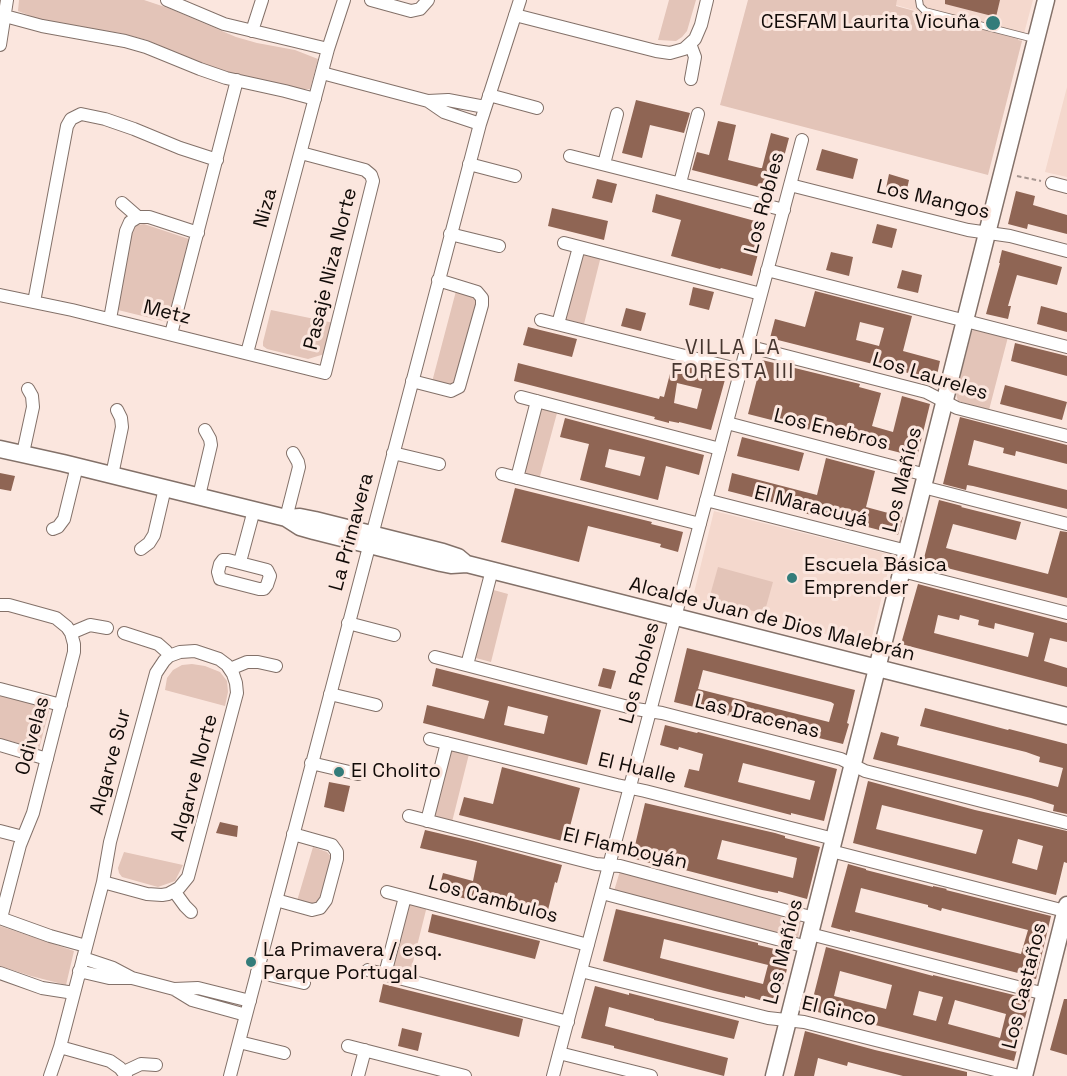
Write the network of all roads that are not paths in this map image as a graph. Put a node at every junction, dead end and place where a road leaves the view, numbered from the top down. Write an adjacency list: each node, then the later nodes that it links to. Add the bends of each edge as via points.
1 (7, 0): 12 (street)
2 (167, 0): 13 (street, via 224,24)
3 (262, 0): 13 (street)
4 (345, 0): 17 (street, Niza)
5 (371, 0): 10 (street, via 411,11)
6 (520, 0): 11 (street, La Primavera)
7 (707, 0): 16 (street, via 699,33)
8 (919, 0): 14 (lane, via 925,11)
9 (1046, 0): 14 (street, Los Mañíos)
10 (424, 4)
11 (515, 15): 16 (street, via 663,53 677,52); 23 (street, La Primavera)
12 (5, 16): 15 (street); 20 (street, via 125,41)
13 (252, 31): 17 (street)
14 (1036, 40): 43 (street, Los Mañíos)
15 (0, 45)
16 (690, 45): 19 (street, via 695,57)
17 (328, 49): 18 (street, Niza)
18 (322, 73): 21 (street, Niza); 22 (street)
19 (691, 79)
20 (237, 80): 21 (street); 31 (street)
21 (315, 99): 29 (street, Niza)
22 (428, 101): 23 (street); 27 (street, via 444,112)
23 (487, 101): 24 (street); 27 (street, La Primavera)
24 (537, 108)
25 (617, 114): 33 (street)
26 (698, 114): 35 (street)
27 (480, 124): 32 (street, La Primavera)
28 (802, 140): 37 (street, Los Robles)
29 (301, 153): 61 (street, Niza); 63 (street, Pasaje Niza Norte, via 362,169 371,175 373,185)
30 (570, 156): 33 (street)
31 (217, 160): 42 (street); 53 (street, via 85,114 71,119)
32 (469, 164): 34 (street); 44 (street, La Primavera)
33 (604, 164): 35 (street)
34 (515, 176)
35 (680, 183): 40 (street)
36 (1052, 183): 38 (street)
37 (790, 185): 40 (street, Los Robles); 43 (street, Los Mangos)
38 (1067, 187)
39 (122, 203): 41 (street)
40 (784, 210): 49 (street, Los Robles)
41 (138, 217): 42 (street); 54 (street, via 126,231)
42 (198, 233): 58 (street)
43 (988, 233): 48 (street, Los Mangos); 56 (street, Los Mañíos)
44 (450, 234): 46 (street); 50 (street, La Primavera)
45 (564, 243): 47 (street)
46 (499, 246)
47 (579, 247): 51 (street); 57 (street)
48 (1067, 250)
49 (768, 270): 51 (street, Los Robles); 56 (street)
50 (438, 280): 64 (street, La Primavera); 64 (street, via 477,292 482,305 459,387 451,391)
51 (761, 294): 59 (street, Los Robles)
52 (0, 295): 53 (street, Metz)
53 (34, 302): 54 (street, Metz)
54 (110, 319): 58 (street, Metz)
55 (541, 320): 57 (street)
56 (966, 320): 60 (street); 68 (street, Los Mañíos)
57 (558, 324): 62 (street)
58 (171, 334): 61 (street, Metz)
59 (747, 346): 62 (street, Los Robles); 68 (street, Los Laureles, via 927,393)
60 (1067, 346)
61 (247, 353): 63 (street, Metz)
62 (741, 370): 70 (street, Los Robles)
63 (325, 373)
64 (412, 381): 77 (street, La Primavera)
65 (28, 389): 75 (street, via 33,407)
66 (521, 397): 67 (street)
67 (537, 401): 74 (street); 82 (street)
68 (945, 402): 72 (street, Los Laureles); 83 (street, Los Mañíos)
69 (117, 410): 81 (street, via 122,427)
70 (727, 423): 74 (street, Los Robles); 83 (street, Los Enebros)
71 (205, 430): 85 (street, via 211,445)
72 (1067, 436)
73 (0, 449): 75 (street, Alcalde Juan de Dios Malebrán)
74 (720, 449): 86 (street, Los Robles)
75 (23, 453): 79 (street, Alcalde Juan de Dios Malebrán)
76 (293, 453): 88 (street, via 298,467)
77 (393, 453): 78 (street); 92 (street, La Primavera)
78 (438, 464)
79 (77, 466): 81 (street, Alcalde Juan de Dios Malebrán); 91 (street, via 64,519)
80 (502, 474): 82 (street)
81 (112, 475): 84 (street, Alcalde Juan de Dios Malebrán)
82 (517, 478): 89 (street)
83 (925, 481): 90 (street, Los Enebros); 94 (street, Los Mañíos)
84 (165, 488): 85 (street, Alcalde Juan de Dios Malebrán); 93 (street, via 152,539)
85 (199, 496): 87 (street, Alcalde Juan de Dios Malebrán)
86 (706, 500): 89 (street, Los Robles); 94 (street, El Maracuyá)
87 (254, 510): 88 (street, Alcalde Juan de Dios Malebrán); 95 (street)
88 (286, 518): 92 (street, Alcalde Juan de Dios Malebrán, via 308,518)
89 (700, 524): 100 (street, Los Robles)
90 (1067, 524)
91 (54, 529)
92 (370, 539): 96 (street, Alcalde Juan de Dios Malebrán, via 451,554 467,564); 101 (street, La Primavera)
93 (141, 549)
94 (907, 551): 97 (street, Los Mañíos)
95 (240, 562)
96 (492, 570): 100 (street, Alcalde Juan de Dios Malebrán); 108 (street)
97 (902, 570): 99 (street); 110 (street, Los Mañíos)
98 (0, 605): 103 (street, via 50,616 62,622)
99 (1067, 613)
100 (675, 617): 110 (street, Alcalde Juan de Dios Malebrán); 116 (street, Los Robles)
101 (348, 623): 105 (street); 113 (street, La Primavera)
102 (107, 628): 103 (street, via 90,626)
103 (70, 633): 114 (street, Odivelas, via 75,652)
104 (124, 633): 106 (street, via 158,644)
105 (394, 635)
106 (169, 656): 111 (street, via 195,651 219,659); 134 (street, Algarve Sur, via 153,680)
107 (435, 657): 108 (street, Las Dracenas)
108 (467, 665): 116 (street, Las Dracenas)
109 (276, 666): 111 (street, via 247,662)
110 (877, 668): 117 (street, Alcalde Juan de Dios Malebrán); 123 (street, Los Mañíos)
111 (230, 669): 135 (street, Algarve Norte, via 237,688 232,711 191,870)
112 (0, 689): 114 (street)
113 (330, 694): 115 (street); 122 (street, La Primavera)
114 (61, 705): 121 (street, Odivelas)
115 (376, 705)
116 (650, 711): 123 (street, Las Dracenas); 125 (street, Los Robles)
117 (1067, 717)
118 (430, 739): 119 (street, El Hualle)
119 (447, 744): 125 (street, El Hualle); 127 (street)
120 (0, 745): 121 (street)
121 (47, 759): 131 (street, Odivelas)
122 (311, 763): 124 (street); 130 (street, La Primavera)
123 (853, 765): 128 (street, Las Dracenas); 132 (street, Los Mañíos)
124 (358, 774)
125 (630, 788): 132 (street, El Hualle); 133 (street, Los Robles)
126 (409, 816): 127 (street, El Flamboyán)
127 (427, 821): 133 (street, El Flamboyán)
128 (1067, 823)
129 (0, 831): 131 (street)
130 (293, 834): 139 (street, La Primavera); 139 (street, via 332,845 337,859 326,900 320,908 312,910)
131 (22, 837): 142 (street, Odivelas)
132 (832, 845): 140 (street, El Hualle); 143 (street, Los Mañíos)
133 (609, 865): 137 (street, Los Robles); 143 (street, El Flamboyán)
134 (103, 882): 135 (street, via 154,895); 146 (street, Algarve Sur)
135 (174, 891): 141 (street)
136 (387, 892): 138 (street, Los Cambulos)
137 (602, 893): 144 (street); 145 (street, Los Robles)
138 (405, 897): 145 (street, Los Cambulos); 152 (street)
139 (276, 900): 150 (street, La Primavera)
140 (1066, 908): 157 (street, Los Castaños)
141 (191, 912)
142 (0, 918): 146 (street)
143 (814, 918): 144 (street, Los Mañíos)
144 (808, 941): 157 (street); 160 (street, Los Mañíos)
145 (588, 945): 148 (street, Los Robles)
146 (84, 952): 149 (street, Algarve Sur); 153 (street)
147 (368, 970): 152 (street)
148 (581, 971): 160 (street, El Ginco); 161 (street, Los Robles)
149 (79, 972): 153 (street); 156 (street, Algarve Sur)
150 (257, 972): 154 (street); 158 (street, La Primavera)
151 (0, 973): 156 (street, via 42,988)
152 (385, 974): 161 (street)
153 (132, 978): 155 (street)
154 (304, 983)
155 (174, 989): 158 (street, via 198,988); 159 (street, via 192,1000)
156 (74, 993): 164 (street, Algarve Sur)
157 (1045, 994): 178 (street, Los Castaños)
158 (250, 1001): 159 (street, La Primavera)
159 (246, 1015): 162 (street, La Primavera)
160 (788, 1020): 176 (street, Los Mañíos); 177 (street, El Ginco)
161 (568, 1022): 167 (street, Los Robles)
162 (239, 1041): 166 (street); 171 (street, La Primavera)
163 (348, 1046): 165 (street)
164 (60, 1047): 169 (street, via 110,1061); 170 (street, Algarve Sur)
165 (365, 1050): 172 (street); 173 (street)
166 (284, 1053)
167 (560, 1053): 174 (street, Los Robles); 175 (street)
168 (156, 1065): 169 (street, via 141,1064)
169 (125, 1074)
170 (50, 1076)
171 (230, 1076)
172 (358, 1076)
173 (465, 1076)
174 (553, 1076)
175 (651, 1076)
176 (774, 1076)
177 (1019, 1076)
178 (1024, 1076)

